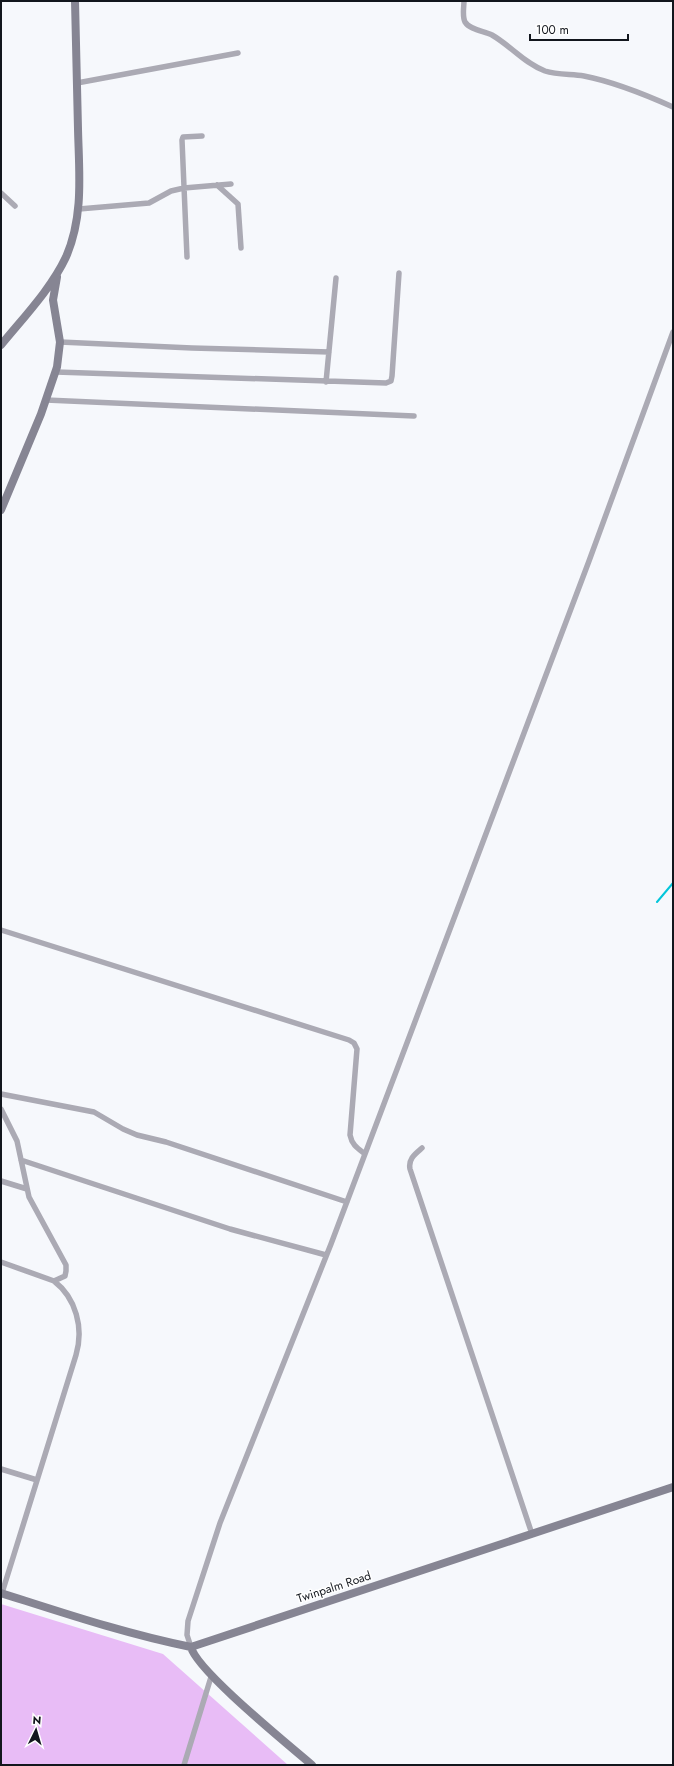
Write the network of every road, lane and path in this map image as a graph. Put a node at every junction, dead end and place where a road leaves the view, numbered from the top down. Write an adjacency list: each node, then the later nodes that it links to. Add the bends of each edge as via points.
1 (75, 1): 4 (street)
2 (464, 1): 5 (street, via 464,17 470,27 500,40 538,68 558,74 605,81)
3 (238, 53): 4 (street)
4 (77, 83): 12 (street)
5 (673, 107)
6 (202, 136): 9 (street, via 182,138)
7 (231, 184): 8 (street)
8 (217, 185): 9 (street); 13 (street, via 238,204)
9 (184, 188): 12 (street, via 165,193 153,202); 14 (street)
10 (1, 193): 11 (street)
11 (14, 206)
12 (79, 209): 15 (street, via 72,240)
13 (241, 248)
14 (187, 257)
15 (59, 268): 18 (street); 19 (street, via 54,284)
16 (399, 273): 25 (street, via 390,381 380,384)
17 (336, 278): 23 (street)
18 (37, 300): 19 (street); 22 (street)
19 (54, 305): 21 (street)
20 (672, 336): 33 (street)
21 (60, 342): 23 (street); 24 (street)
22 (1, 345)
23 (329, 352): 25 (street)
24 (56, 372): 25 (street); 26 (street)
25 (326, 382)
26 (46, 400): 27 (street); 28 (street)
27 (414, 416)
28 (1, 510)
29 (1, 930): 33 (street, via 349,1040 357,1049 350,1135 355,1148)
30 (1, 1094): 37 (street, via 94,1112 123,1130)
31 (1, 1110): 34 (street, via 14,1133)
32 (422, 1148): 44 (street, via 411,1159 410,1169)
33 (365, 1154): 37 (street)
34 (21, 1160): 36 (street); 38 (street, via 230,1229)
35 (1, 1181): 36 (street)
36 (28, 1189): 40 (street, via 34,1208 66,1265 65,1276)
37 (346, 1202): 38 (street)
38 (326, 1254): 46 (street, via 207,1560 188,1620 187,1634)
39 (1, 1262): 40 (street)
40 (54, 1281): 42 (street, via 64,1290 71,1302 80,1332 79,1344)
41 (1, 1469): 42 (street)
42 (37, 1480): 45 (street)
43 (673, 1487): 44 (street, Twinpalm Road)
44 (532, 1534): 46 (street, Twinpalm Road)
45 (1, 1593): 46 (street, via 139,1635)
46 (191, 1647): 47 (street, via 197,1660)
47 (212, 1677): 48 (street); 49 (street)
48 (184, 1765)
49 (312, 1765)

